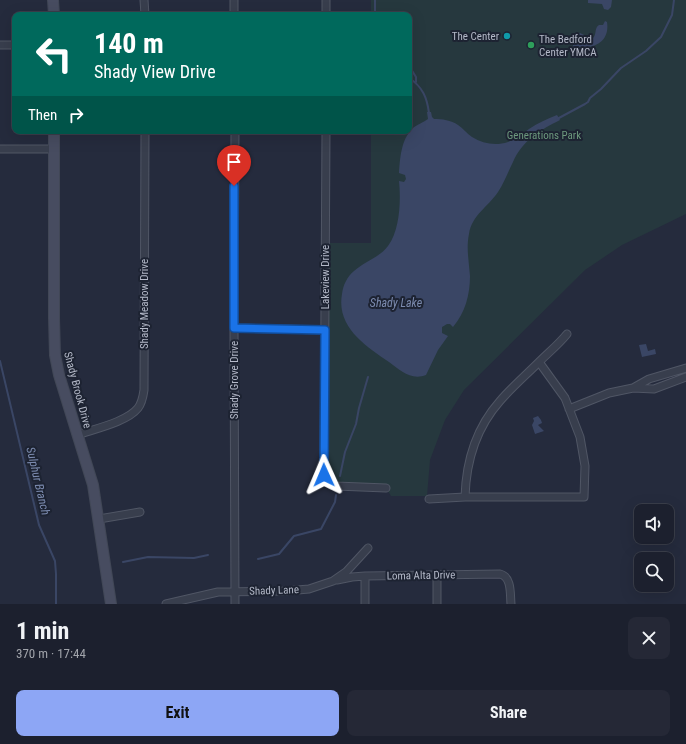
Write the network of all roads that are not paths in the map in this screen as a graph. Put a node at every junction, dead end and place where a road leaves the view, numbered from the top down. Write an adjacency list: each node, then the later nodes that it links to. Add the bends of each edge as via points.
1 (54, 0): 5 (street)
2 (144, 0): 6 (street)
3 (234, 0): 7 (street)
4 (326, 0): 8 (street)
5 (54, 12)
6 (145, 12)
7 (234, 12)
8 (326, 12)
9 (0, 45): 10 (street)
10 (12, 45)
11 (54, 134): 15 (street, Shady Brook Drive)
12 (145, 134): 25 (street, Shady Meadow Drive, via 142,401 131,415)
13 (235, 134): 17 (street, Shady Grove Drive)
14 (326, 134): 18 (street, Lakeview Drive)
15 (54, 148): 16 (street); 25 (street, Shady Brook Drive, via 55,355)
16 (0, 149)
17 (234, 328): 18 (street); 35 (street, Shady Grove Drive)
18 (325, 330): 26 (street, Lakeview Drive, via 324,475 331,485)
19 (567, 334): 20 (street)
20 (538, 362): 24 (street, via 565,398); 27 (street, via 500,400 483,425 469,461)
21 (686, 368): 23 (street, via 650,379)
22 (686, 377): 23 (street, via 654,389)
23 (633, 388): 24 (street, via 609,393)
24 (569, 409): 27 (street, via 583,452 584,497)
25 (77, 435): 30 (street, Shady Brook Drive, via 93,485)
26 (386, 488)
27 (465, 497): 28 (street)
28 (429, 499)
29 (140, 512): 30 (street)
30 (98, 519): 36 (street, Shady Brook Drive)
31 (368, 548): 34 (street, Shady Lane, via 346,572)
32 (437, 575): 33 (street, Loma Alta Drive); 40 (street); 41 (street, Loma Alta Drive, via 505,575 508,578)
33 (365, 576): 34 (street, Loma Alta Drive); 39 (street)
34 (333, 581): 35 (street, Shady Lane, via 309,589)
35 (235, 591): 37 (street, Shady Lane, via 218,592); 38 (street, Shady Grove Drive)
36 (111, 604)
37 (166, 604)
38 (235, 604)
39 (365, 604)
40 (437, 604)
41 (511, 604)

